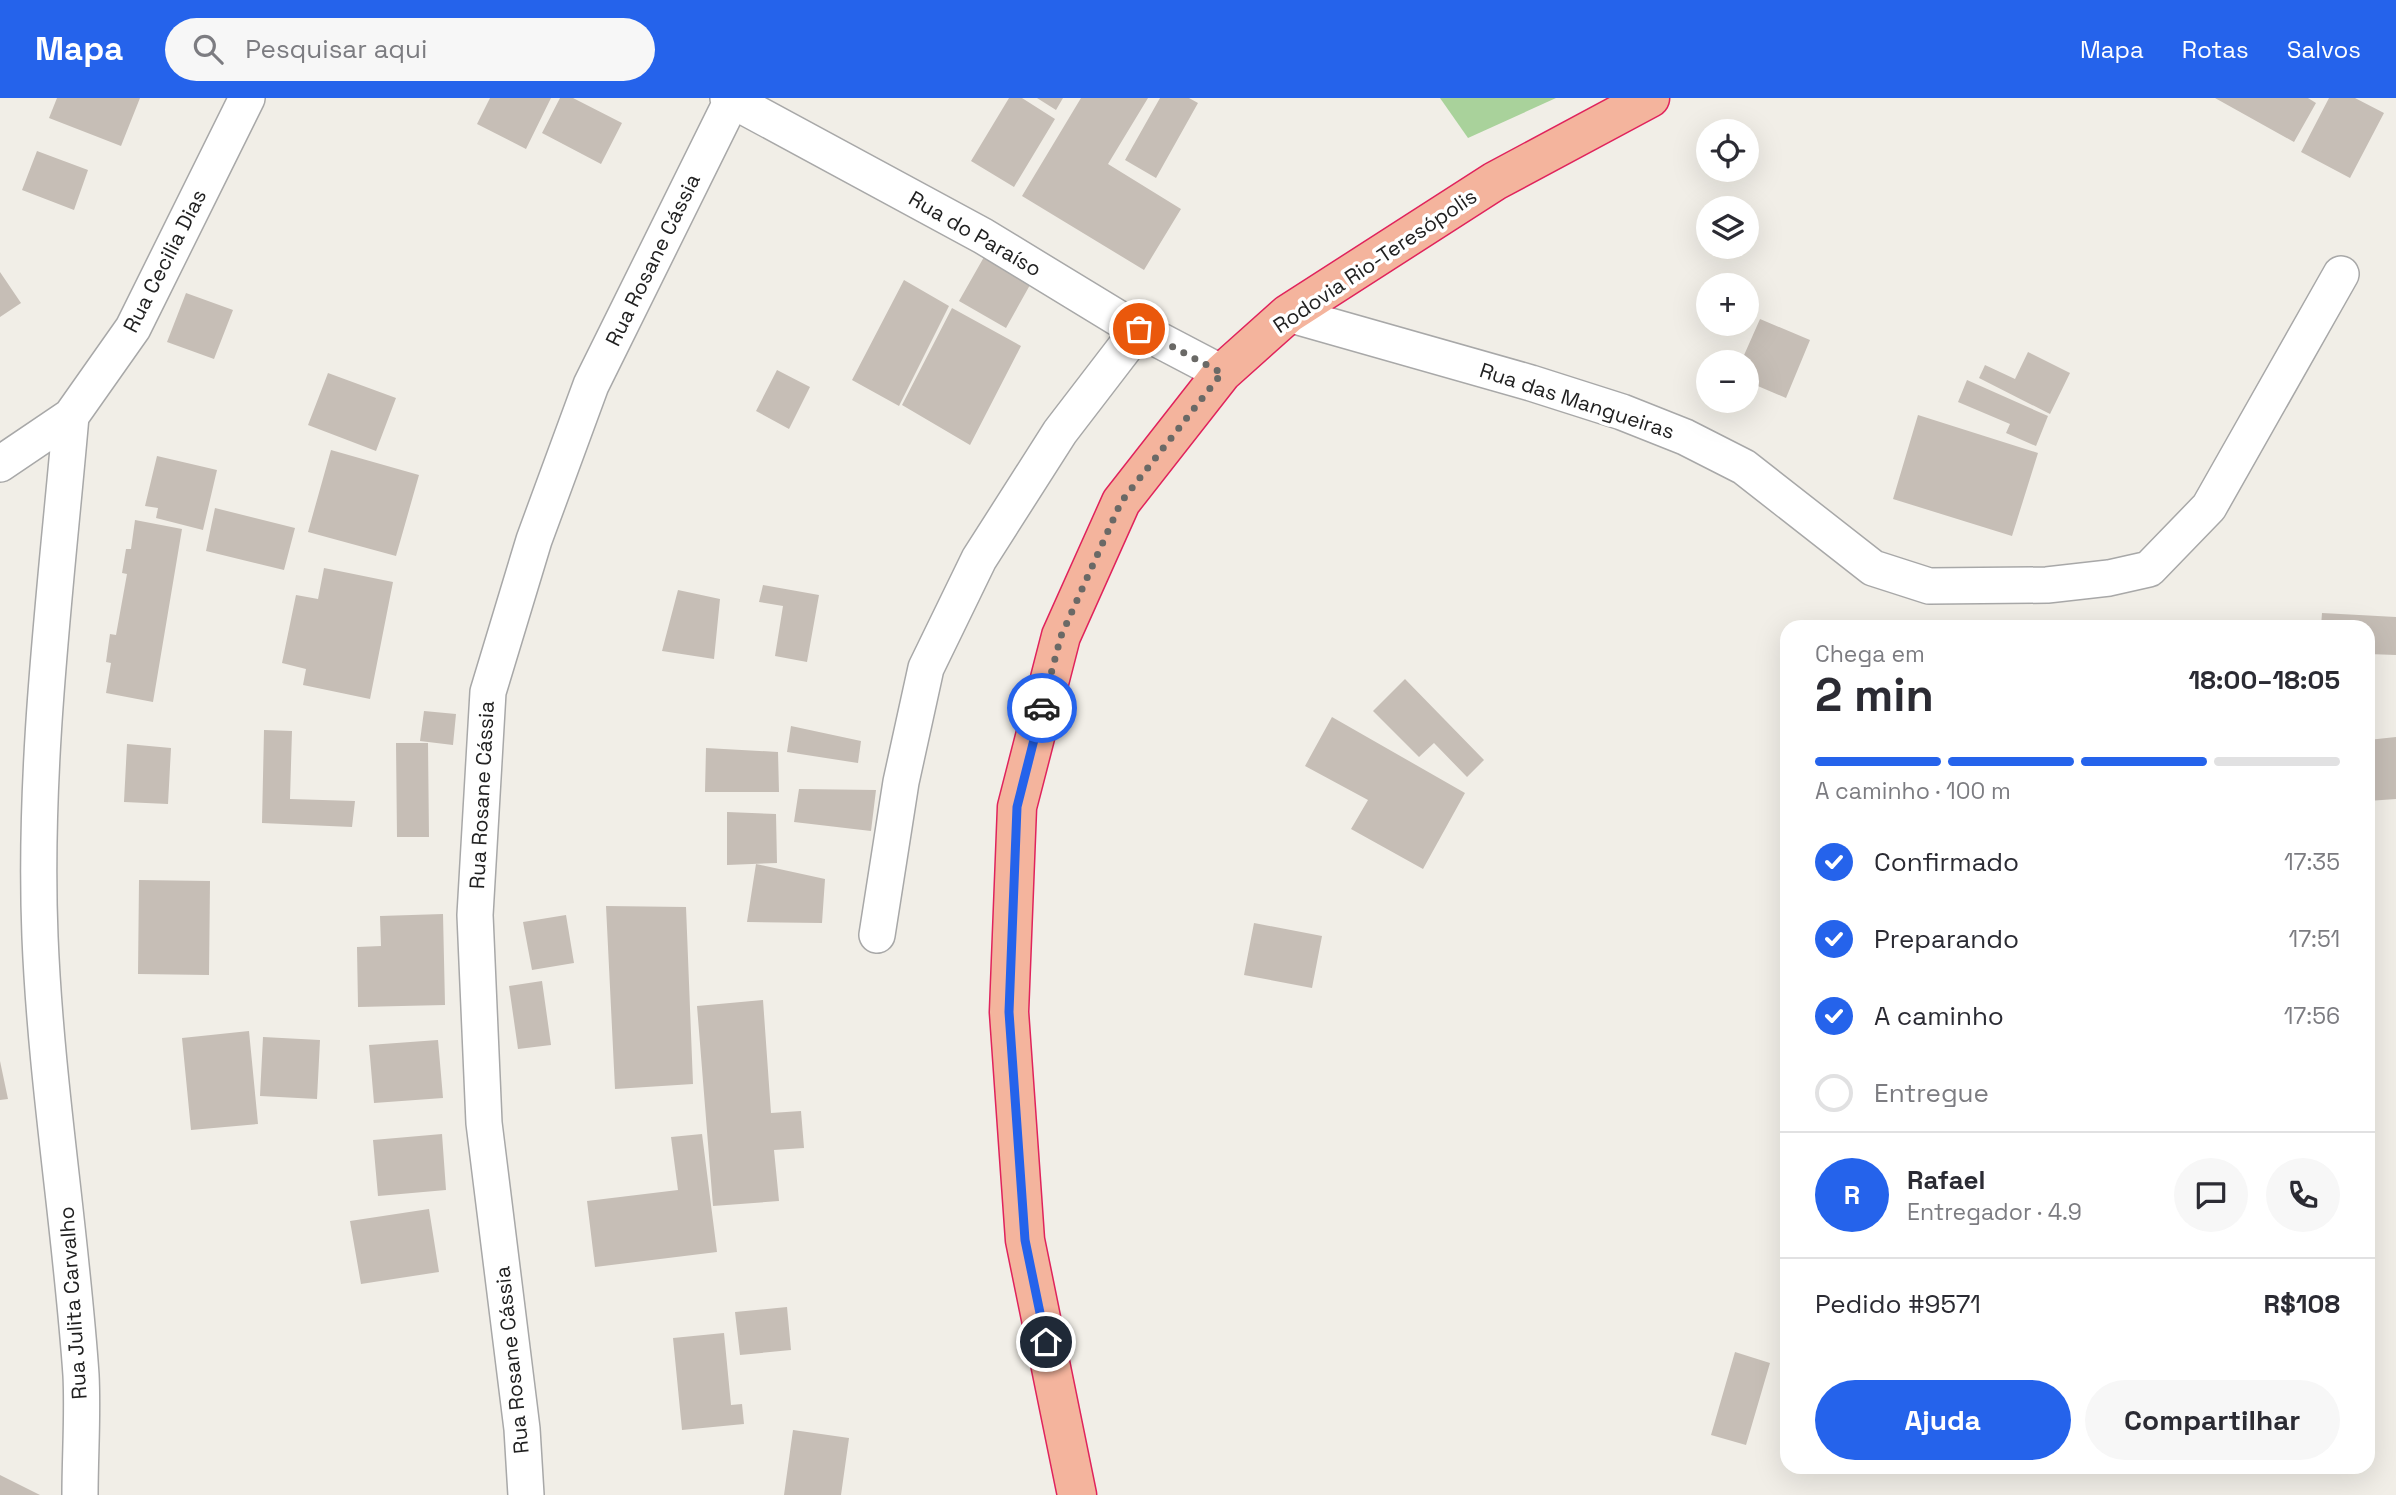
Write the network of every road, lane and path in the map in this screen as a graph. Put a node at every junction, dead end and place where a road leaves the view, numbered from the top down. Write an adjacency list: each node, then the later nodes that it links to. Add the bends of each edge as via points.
1 (247, 98): 8 (street, Rua Cecilia Dias, via 133,328)
2 (1650, 98): 5 (highway, Rodovia Rio-Teresópolis, via 1495,181)
3 (730, 99): 6 (street, Rua do Paraíso, via 984,236); 12 (street, Rua Rosane Cássia, via 591,385 534,540 488,691 475,915 484,1109)
4 (2341, 274): 5 (street, Rua das Mangueiras, via 2209,507 2149,569 2047,585 1928,586 1873,568 1744,467 1685,437 1544,387)
5 (1288, 314): 7 (highway, Rodovia Rio-Teresópolis)
6 (1139, 329): 7 (street, Rua do Paraíso); 10 (street, via 1060,432 979,559 926,668 901,782)
7 (1222, 373): 13 (highway, Rodovia Rio-Teresópolis, via 1121,502 1061,636 1017,807 1009,1012 1025,1240)
8 (71, 416): 9 (street, Rua Cecilia Dias); 11 (street, Rua Julita Carvalho, via 40,826 40,937 81,1379)
9 (0, 464)
10 (877, 934)
11 (80, 1495)
12 (526, 1495)
13 (1077, 1495)

